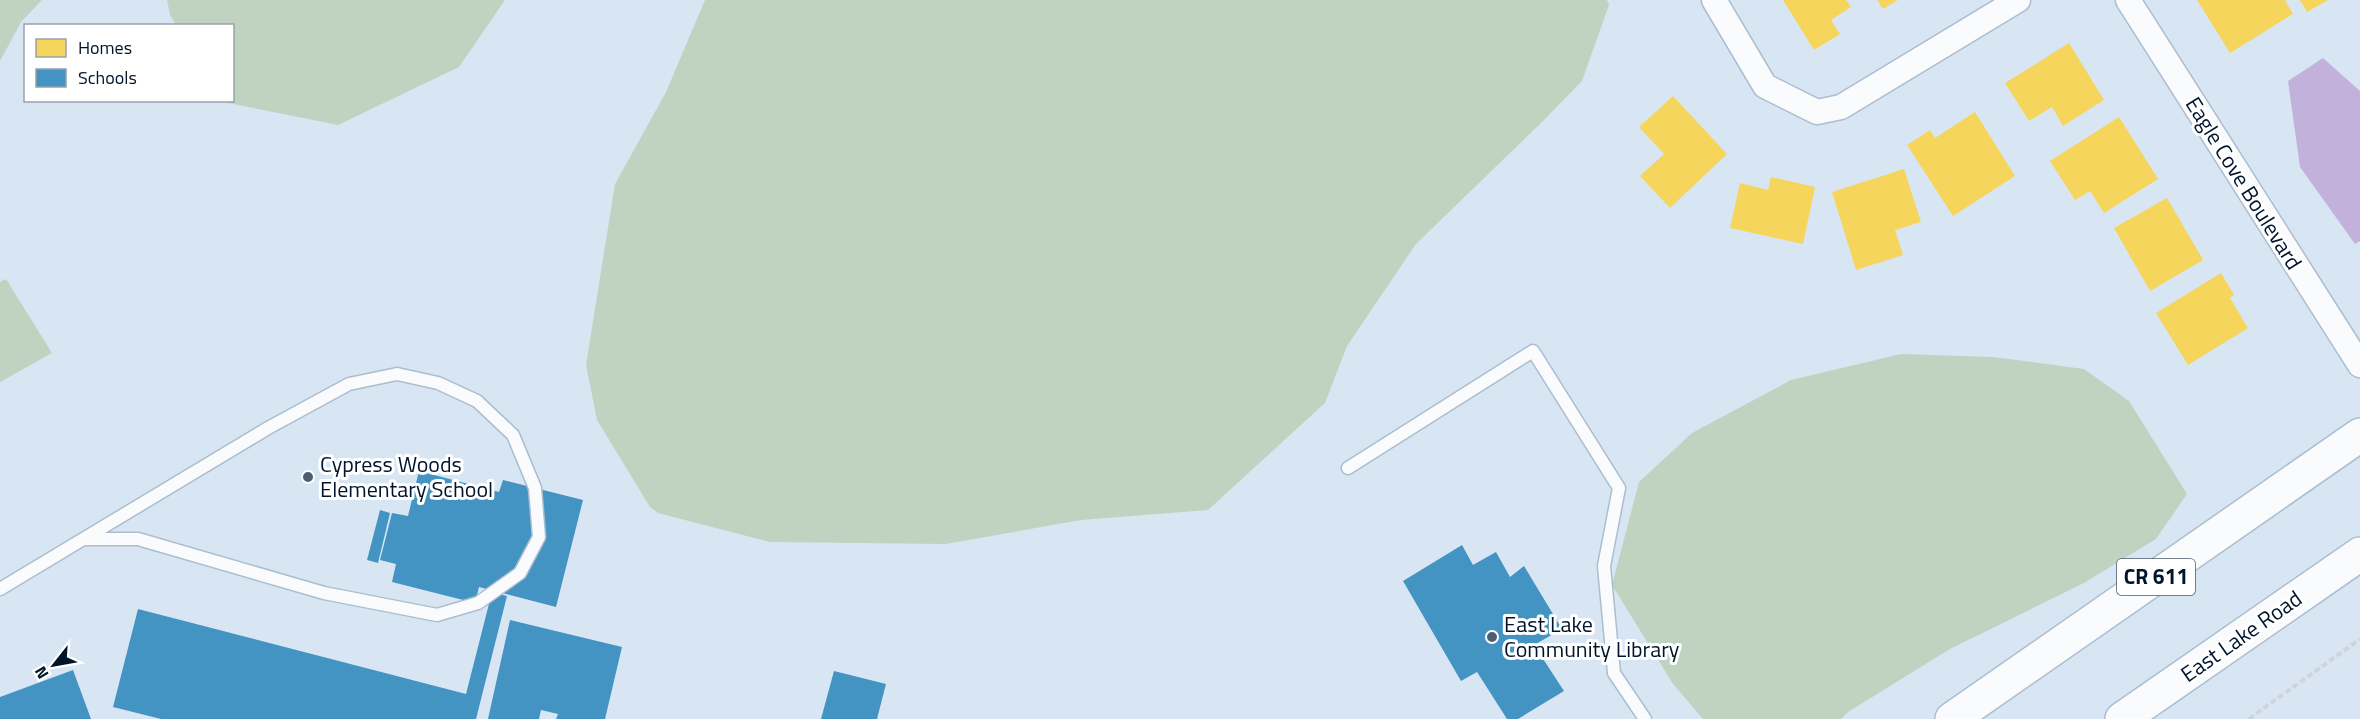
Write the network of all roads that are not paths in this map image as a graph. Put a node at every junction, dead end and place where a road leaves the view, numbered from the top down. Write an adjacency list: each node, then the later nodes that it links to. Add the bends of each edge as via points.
1 (1714, 0): 2 (street, via 1765,86 1817,112 1841,107)
2 (2018, 0)
3 (2128, 0): 4 (street, Eagle Cove Boulevard)
4 (2360, 365)
5 (2360, 435): 11 (main road, CR 611)
6 (1348, 468): 10 (lane, via 1533,351 1619,488 1604,566 1614,673)
7 (84, 539): 7 (lane, via 349,384 397,374 438,383 477,401 513,435 535,488 539,537 520,573 478,603 437,615 324,593 138,539); 9 (lane)
8 (2360, 554): 12 (main road, East Lake Road)
9 (0, 589)
10 (1645, 719)
11 (1952, 719)
12 (2122, 719)

